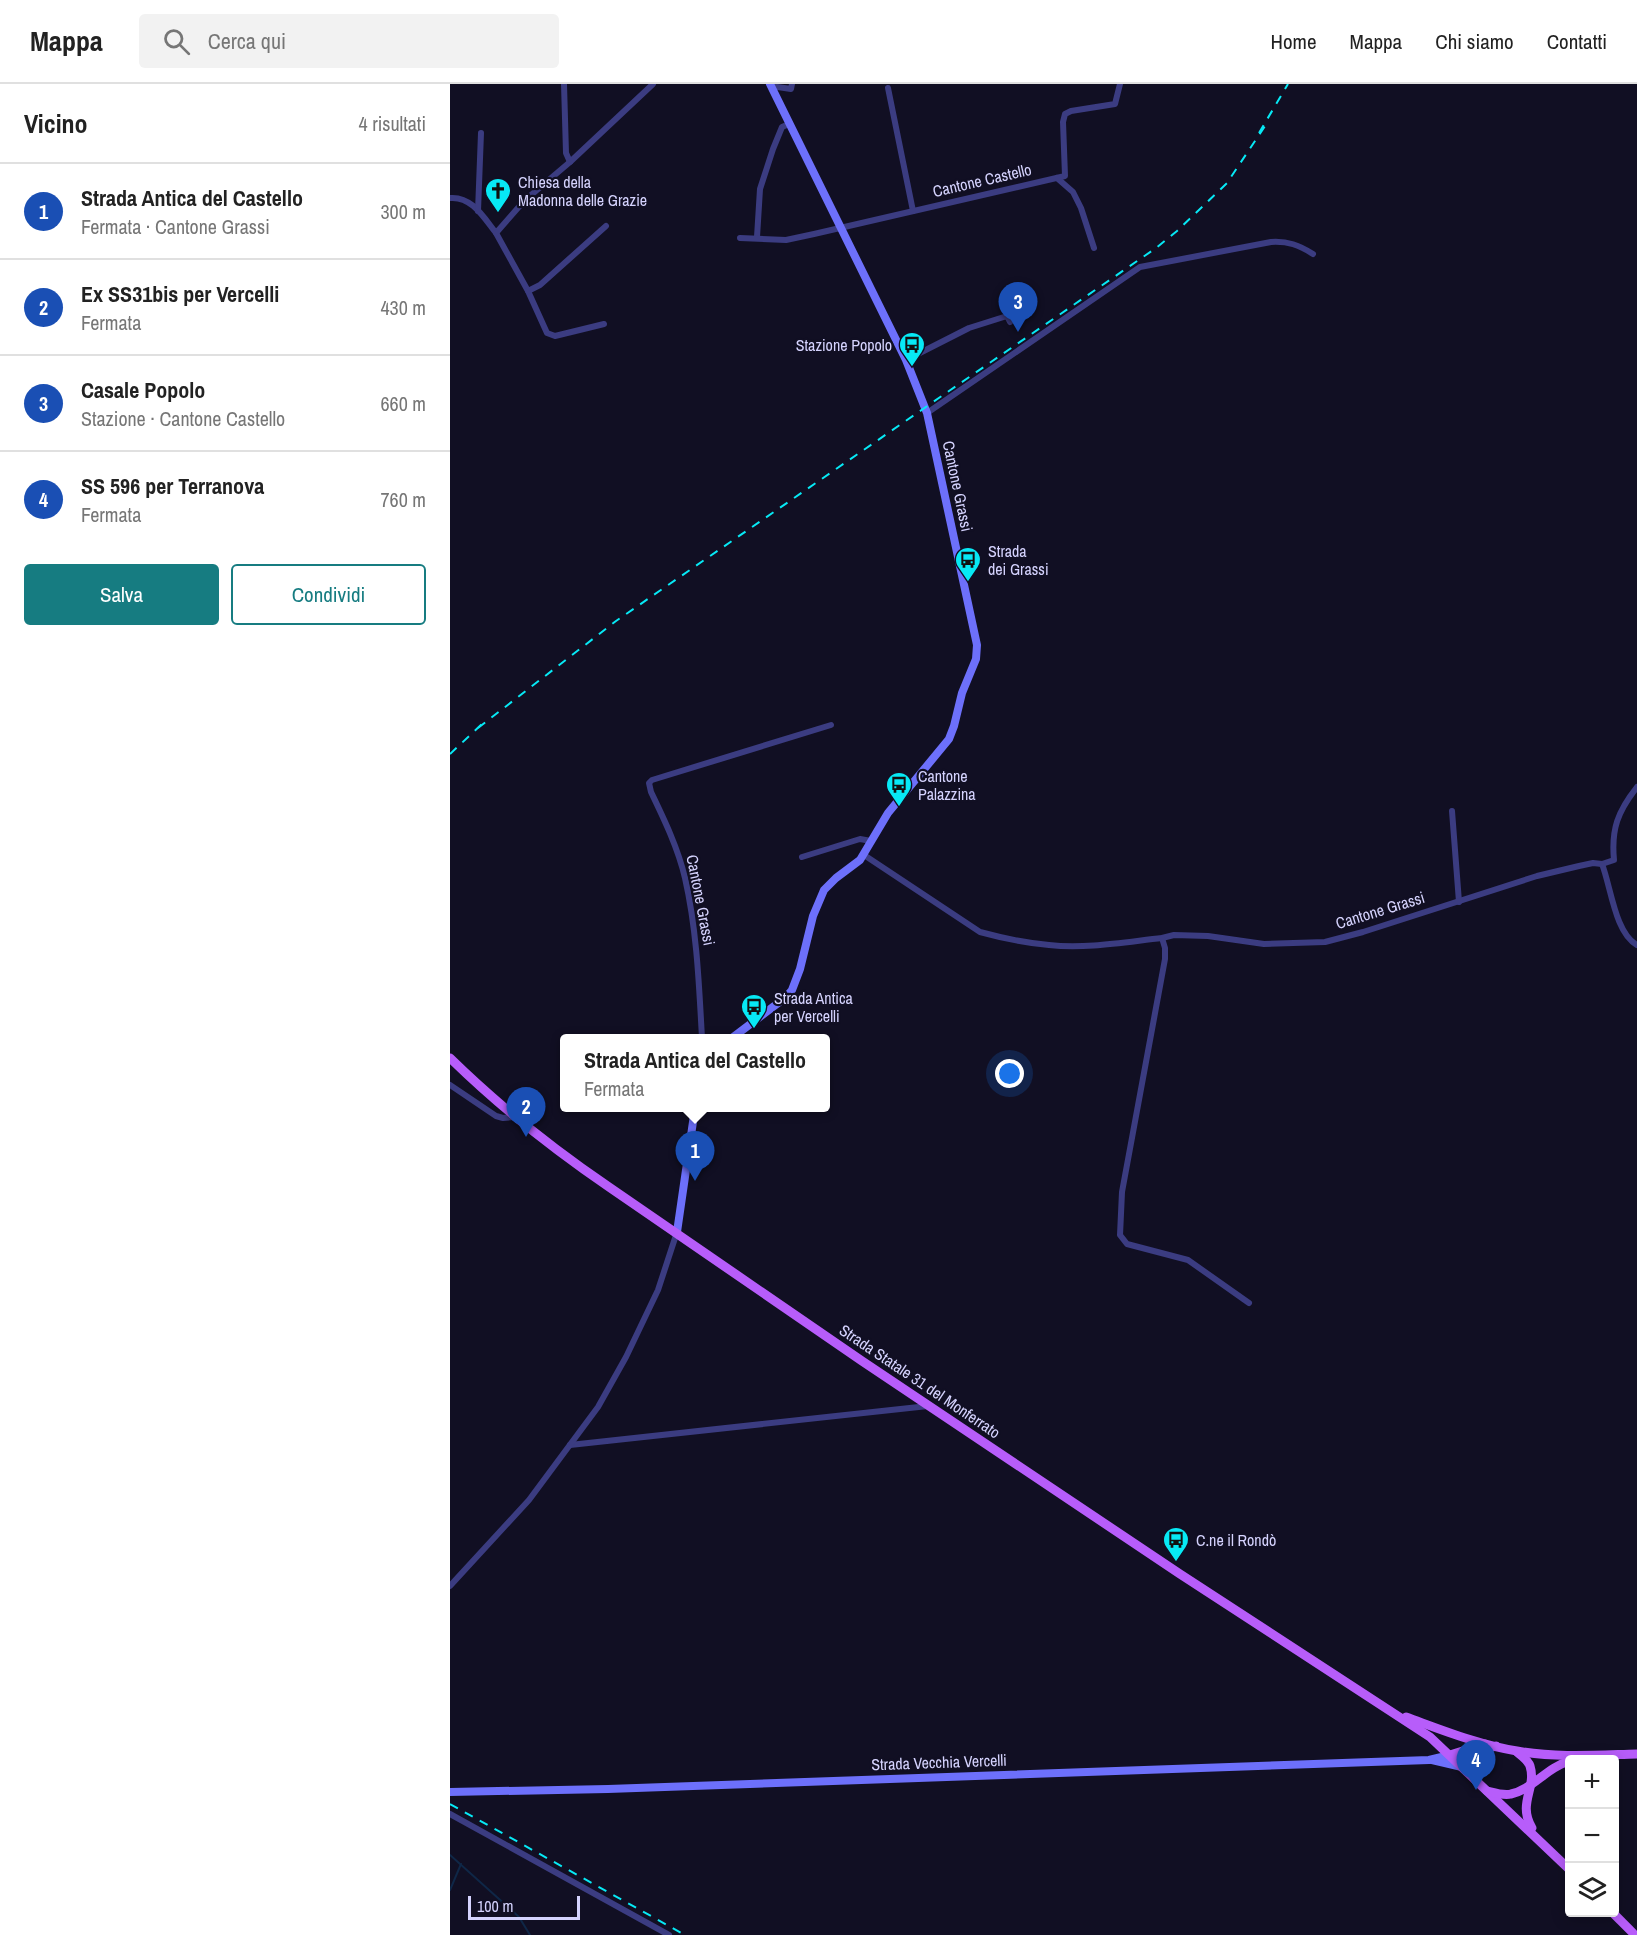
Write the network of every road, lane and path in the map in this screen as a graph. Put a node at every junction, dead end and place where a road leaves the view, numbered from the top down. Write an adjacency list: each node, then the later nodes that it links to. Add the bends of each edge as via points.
1 (564, 84): 9 (street)
2 (653, 84): 9 (street)
3 (792, 84): 5 (street, via 791,89)
4 (1120, 84): 10 (street, Cantone Castello, via 1115,105 1065,114 1065,176)
5 (770, 85): 7 (street)
6 (888, 88): 13 (street, Cantone Castello)
7 (789, 124): 15 (street); 17 (street, via 782,127 760,189)
8 (481, 133): 12 (street)
9 (570, 162): 16 (street, via 524,201)
10 (1057, 178): 13 (street, Cantone Castello); 19 (street, Cantone Castello, via 1073,192 1082,208)
11 (450, 198): 12 (street, via 463,199)
12 (478, 211): 16 (street)
13 (913, 211): 15 (street, Cantone Castello)
14 (606, 226): 21 (street, via 540,285)
15 (840, 228): 17 (street, Cantone Castello, via 786,240); 24 (street)
16 (496, 233): 21 (street)
17 (757, 237): 18 (street, Cantone Castello)
18 (740, 238)
19 (1094, 248)
20 (1313, 254): 25 (street, via 1300,245 1271,242 1140,267)
21 (528, 291): 23 (street, via 547,333 555,336)
22 (1010, 322): 24 (street, via 1007,316 969,328)
23 (604, 324)
24 (906, 360): 25 (street)
25 (926, 410): 29 (street, Cantone Grassi, via 978,653 949,739 888,813)
26 (831, 725): 36 (street, Cantone Grassi, via 649,783 685,877 695,935)
27 (1637, 788): 32 (street, via 1617,819 1614,860)
28 (1452, 811): 33 (street)
29 (871, 841): 30 (street, Cantone Grassi); 31 (street, via 860,839)
30 (864, 855): 34 (street, Cantone Grassi, via 980,932 1049,945 1082,946); 37 (street, Cantone Grassi, via 829,884 819,898 792,990)
31 (802, 857)
32 (1602, 864): 33 (street, Cantone Grassi, via 1537,876); 35 (street, via 1621,926)
33 (1459, 902): 34 (street, Cantone Grassi, via 1325,942 1264,944 1208,936)
34 (1162, 938): 43 (street, via 1165,959 1122,1192 1120,1235 1127,1244 1188,1260)
35 (1637, 945)
36 (702, 1034)
37 (737, 1034)
38 (450, 1058): 41 (main road, Strada Statale 31 del Monferrato)
39 (450, 1085): 41 (street, via 496,1116)
40 (694, 1112): 42 (street)
41 (514, 1117): 42 (main road, Strada Statale 31 del Monferrato)
42 (676, 1232): 44 (main road, Strada Statale 31 del Monferrato); 45 (street, via 658,1290 626,1357 598,1407)
43 (1249, 1302)
44 (929, 1406): 45 (street); 47 (main road, Strada Statale 31 del Monferrato)
45 (570, 1445): 46 (street, via 529,1500)
46 (450, 1586)
47 (1387, 1710): 48 (main road, Strada Statale 31 del Monferrato); 49 (main road, Strada Statale 31 del Monferrato)
48 (1430, 1737): 52 (main road, Strada Statale 31 del Monferrato); 54 (street, via 1436,1747)
49 (1492, 1745): 50 (main road, Strada Statale 31 del Monferrato); 52 (main road); 57 (main road, via 1476,1761)
50 (1517, 1752): 53 (main road, Strada Statale 31 del Monferrato); 58 (main road, via 1529,1764)
51 (1637, 1754): 53 (main road, Strada Statale 31 del Monferrato)
52 (1450, 1755): 54 (street, Strada Vecchia Vercelli); 56 (main road, Strada Statale 31 del Monferrato)
53 (1592, 1755)
54 (1429, 1760): 56 (street, Strada Vecchia Vercelli); 60 (street, Strada Vecchia Vercelli)
55 (1565, 1762): 58 (main road)
56 (1462, 1767): 57 (main road, Strada Statale 31 del Monferrato)
57 (1478, 1782): 59 (main road, Strada Statale 31 del Monferrato)
58 (1530, 1784): 59 (main road, via 1511,1794); 62 (main road, via 1527,1820)
59 (1488, 1791): 62 (main road, Strada Statale 31 del Monferrato)
60 (450, 1792)
61 (450, 1814): 65 (street)
62 (1540, 1840): 63 (main road)
63 (1565, 1866)
64 (1617, 1917): 66 (main road)
65 (669, 1935)
66 (1635, 1935)

